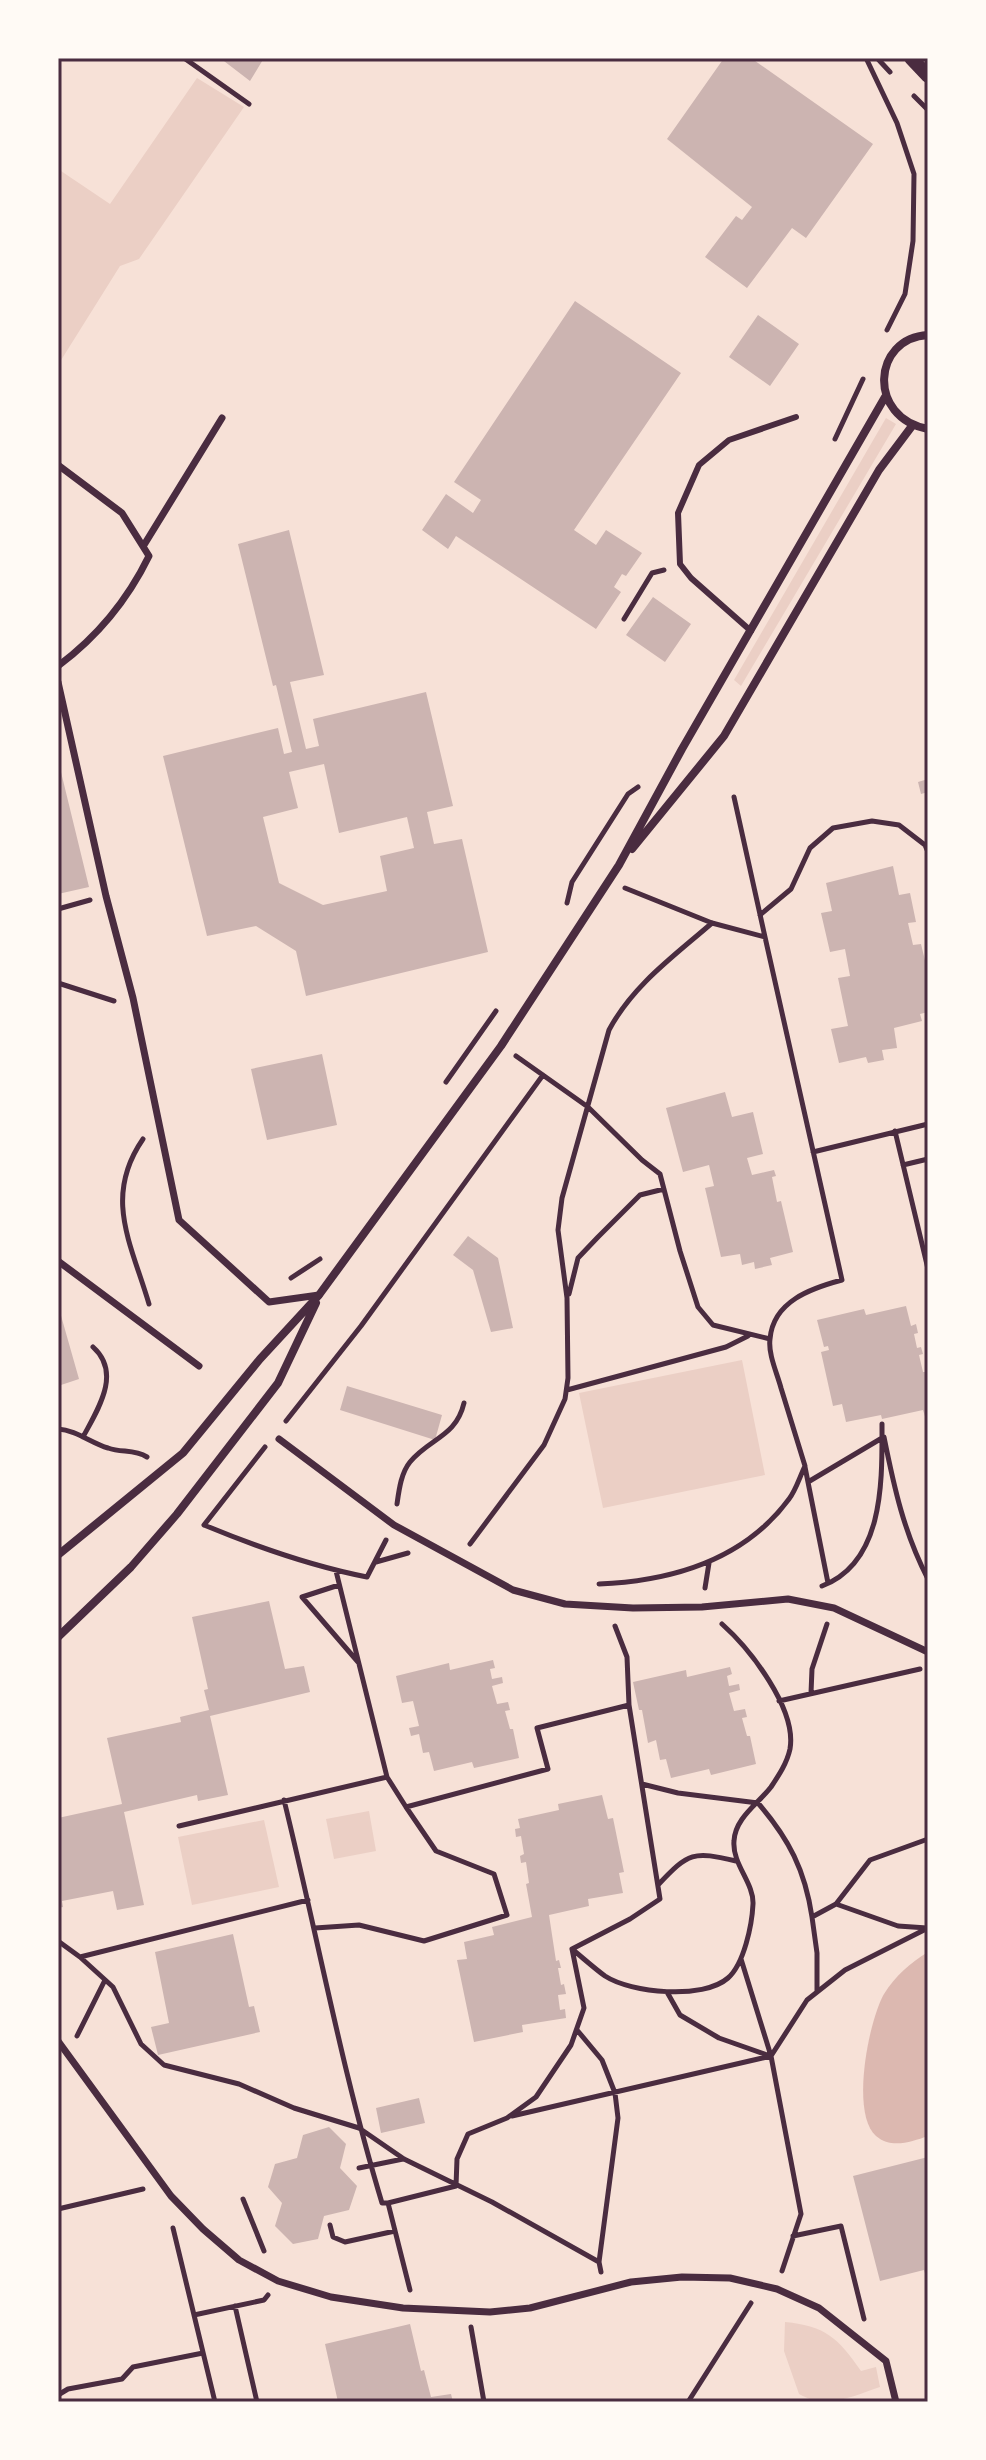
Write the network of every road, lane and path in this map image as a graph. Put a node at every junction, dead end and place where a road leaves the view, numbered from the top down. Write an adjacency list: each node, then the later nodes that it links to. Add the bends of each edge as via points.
1 (184, 58): 5 (path)
2 (866, 58): 6 (path, via 914,174 913,241 905,294)
3 (911, 58): 4 (street)
4 (928, 76)
5 (249, 104)
6 (885, 335)
7 (928, 335): 9 (street, via 902,344 889,359)
8 (864, 377): 14 (path)
9 (885, 397): 12 (street, via 895,414); 19 (street)
10 (796, 417): 17 (lane, via 729,440 699,465 678,513)
11 (222, 418): 16 (street)
12 (912, 426): 13 (street); 25 (street, via 879,470 724,736)
13 (928, 429)
14 (833, 445)
15 (58, 465): 16 (street, via 122,513)
16 (144, 545): 20 (street, via 149,556 136,582 86,645)
17 (680, 564): 18 (path, via 652,573); 19 (lane)
18 (624, 619)
19 (751, 631): 25 (street)
20 (58, 666)
21 (58, 682): 27 (street)
22 (644, 783): 29 (path, via 628,794 589,855)
23 (734, 797): 30 (path)
24 (928, 852): 30 (path, via 899,825 872,821 833,828 810,848 791,889)
25 (619, 865): 26 (street)
26 (609, 881): 31 (path); 36 (street)
27 (106, 896): 28 (path); 35 (street)
28 (58, 909)
29 (561, 914)
30 (760, 915): 32 (path)
31 (712, 923): 32 (path); 39 (path, via 622,1006 609,1030)
32 (765, 937): 43 (path)
33 (58, 983): 35 (path)
34 (503, 1002): 38 (path)
35 (135, 1008): 40 (street)
36 (501, 1046): 37 (path); 50 (street)
37 (543, 1075): 39 (path); 60 (path, via 361,1326)
38 (440, 1091)
39 (588, 1107): 46 (path, via 660,1174); 51 (path, via 558,1230)
40 (157, 1118): 52 (street, via 179,1220); 54 (path, via 135,1150 122,1184 121,1211)
41 (928, 1124): 42 (path)
42 (895, 1131): 43 (path); 45 (path)
43 (813, 1152): 55 (path, via 842,1280 808,1289 790,1302 776,1319)
44 (928, 1159): 45 (path)
45 (903, 1165): 49 (path)
46 (664, 1189): 51 (path, via 640,1195 578,1258); 53 (path, via 698,1307 713,1325)
47 (322, 1257): 52 (path, via 286,1282)
48 (58, 1261): 54 (street)
49 (928, 1269)
50 (319, 1295): 52 (street); 66 (street); 68 (street, via 278,1383)
51 (567, 1298): 58 (path)
52 (269, 1302)
53 (749, 1335): 55 (path); 58 (path, via 726,1347)
54 (159, 1337): 57 (street)
55 (770, 1339): 65 (path)
56 (93, 1347): 62 (path, via 108,1373 103,1400)
57 (199, 1366)
58 (566, 1390): 72 (path, via 544,1445)
59 (464, 1403): 70 (path, via 450,1430 408,1464)
60 (282, 1425)
61 (58, 1429): 62 (path)
62 (83, 1437): 66 (path, via 111,1450 137,1451)
63 (276, 1438): 69 (path); 70 (street)
64 (882, 1438): 67 (path); 74 (path, via 882,1424 897,1501); 75 (path, via 882,1487 871,1534 854,1564)
65 (805, 1466): 67 (path); 76 (path, via 791,1498 743,1544 717,1560 635,1582)
66 (164, 1469): 71 (street)
67 (808, 1482): 75 (path)
68 (177, 1514): 69 (path); 82 (street)
69 (204, 1525): 73 (path)
70 (394, 1525): 72 (street); 73 (path, via 367,1577)
71 (58, 1555)
72 (459, 1560): 79 (street, via 513,1590 565,1604)
73 (336, 1571): 77 (path)
74 (928, 1579)
75 (828, 1583): 78 (path)
76 (590, 1584)
77 (339, 1585): 84 (path); 84 (path, via 302,1597)
78 (788, 1599): 80 (street); 81 (street)
79 (608, 1606): 80 (street); 88 (path, via 627,1657)
80 (702, 1607): 87 (path, via 750,1652)
81 (834, 1608): 83 (street); 86 (path, via 812,1669)
82 (58, 1637)
83 (928, 1652)
84 (358, 1663): 89 (path)
85 (928, 1664): 86 (path)
86 (811, 1693): 87 (path)
87 (779, 1701): 92 (path, via 790,1746 785,1766)
88 (629, 1705): 90 (path); 93 (path, via 537,1728 548,1769)
89 (387, 1777): 91 (path); 93 (path)
90 (642, 1784): 92 (path); 97 (path)
91 (284, 1800): 94 (path); 98 (path)
92 (758, 1803): 96 (path, via 736,1829); 100 (path, via 796,1858)
93 (406, 1807): 101 (path, via 436,1851 494,1874 507,1915 424,1941 359,1925)
94 (179, 1826)
95 (928, 1839): 99 (path, via 870,1860)
96 (736, 1861): 97 (path, via 700,1853 679,1863); 106 (path, via 753,1899)
97 (658, 1885): 104 (path, via 660,1899)
98 (308, 1900): 101 (path); 105 (path)
99 (836, 1904): 100 (path); 102 (path, via 898,1926)
100 (812, 1917): 109 (path)
101 (315, 1928): 116 (path)
102 (928, 1928): 109 (path, via 845,1970)
103 (58, 1941): 105 (path)
104 (572, 1949): 108 (path, via 607,1978 648,1992); 110 (path, via 584,2008)
105 (80, 1957): 107 (path)
106 (740, 1958): 108 (path, via 728,1979 699,1990); 113 (path)
107 (105, 1980): 112 (path); 116 (path, via 141,2044 164,2065 239,2084)
108 (667, 1991): 113 (path, via 680,2015 719,2038)
109 (817, 1992): 113 (path)
110 (577, 2030): 114 (path, via 602,2060); 115 (path, via 536,2097)
111 (58, 2041): 112 (street)
112 (68, 2055): 120 (street)
113 (771, 2056): 114 (path); 128 (path, via 801,2214)
114 (615, 2093): 115 (path); 129 (path, via 618,2118)
115 (507, 2118): 121 (path, via 468,2134 457,2159)
116 (359, 2128): 117 (path); 118 (path)
117 (404, 2159): 118 (path); 121 (path)
118 (370, 2165): 119 (path); 124 (path, via 382,2203)
119 (359, 2168)
120 (163, 2185): 122 (street); 125 (path)
121 (456, 2186): 124 (path); 129 (path)
122 (171, 2196): 130 (street, via 239,2260); 137 (path, via 168,2210)
123 (243, 2199): 130 (path)
124 (388, 2203): 127 (path)
125 (58, 2209)
126 (330, 2225): 127 (path, via 333,2237 345,2242)
127 (395, 2231): 135 (path)
128 (793, 2236): 133 (path); 138 (path, via 841,2226)
129 (599, 2262): 132 (path)
130 (278, 2281): 134 (path, via 264,2300); 135 (street, via 331,2297)
131 (762, 2285): 132 (street, via 682,2277); 133 (street); 144 (path)
132 (604, 2289): 136 (street, via 530,2308)
133 (777, 2289): 138 (street, via 819,2308)
134 (235, 2306): 137 (path); 142 (path)
135 (414, 2308): 136 (street)
136 (471, 2310): 143 (path)
137 (194, 2315): 139 (path)
138 (866, 2344): 145 (street, via 886,2361)
139 (203, 2353): 140 (path, via 133,2367 122,2379); 141 (path)
140 (58, 2395)
141 (215, 2402)
142 (257, 2402)
143 (484, 2402)
144 (688, 2402)
145 (896, 2402)

